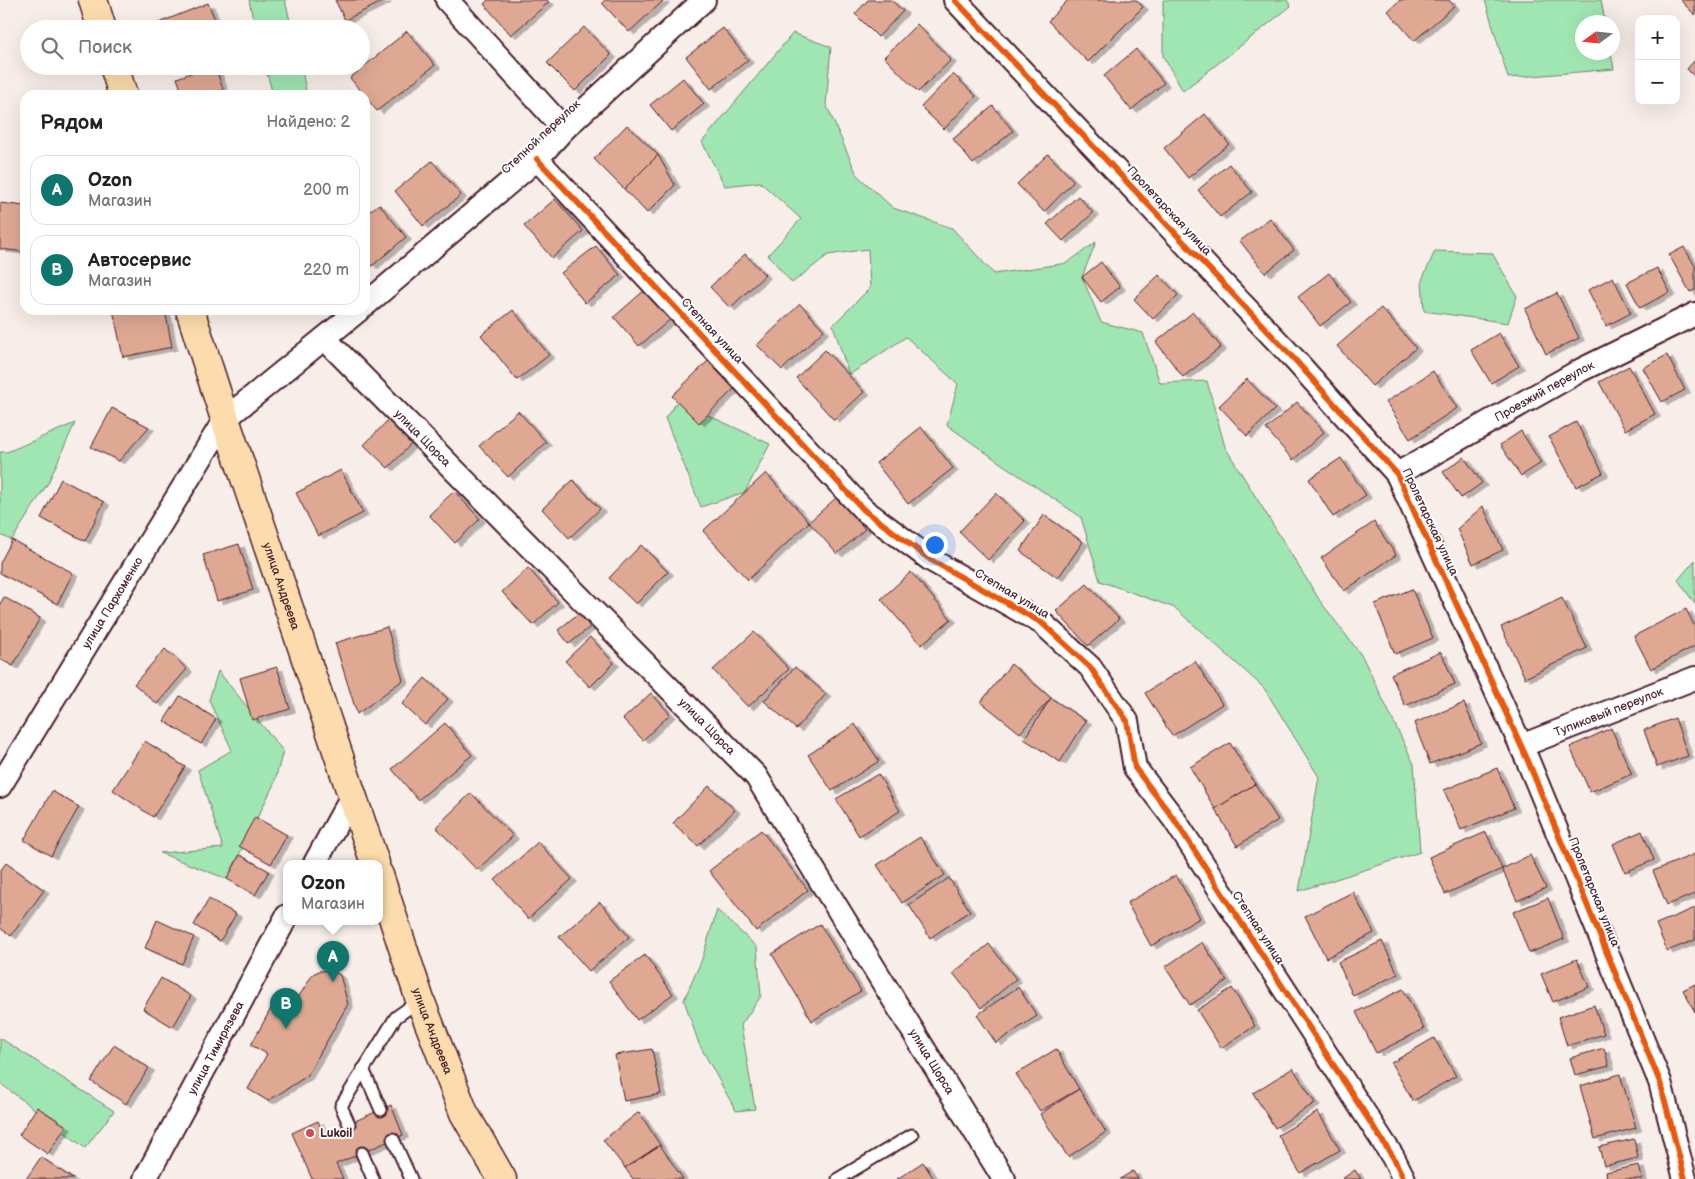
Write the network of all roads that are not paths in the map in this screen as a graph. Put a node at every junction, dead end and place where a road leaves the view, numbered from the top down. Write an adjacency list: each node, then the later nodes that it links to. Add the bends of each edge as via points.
1 (93, 0): 5 (main road)
2 (447, 0): 8 (street)
3 (704, 0): 8 (street, Степной переулок)
4 (954, 0): 16 (street, Пролетарская улица, via 1289,354)
5 (99, 20)
6 (117, 75): 7 (main road)
7 (121, 90)
8 (564, 129): 9 (street, Степной переулок)
9 (537, 159): 10 (street, Степной переулок); 38 (street, Степная улица, via 864,510 931,560 1042,623 1090,667 1126,721 1135,768 1180,828 1393,1157)
10 (370, 301)
11 (1695, 314): 16 (street, Проезжий переулок, via 1581,370)
12 (192, 315): 15 (main road, улица Андреева)
13 (353, 315): 14 (street)
14 (325, 339): 15 (street); 37 (street, улица Щорса, via 756,776)
15 (225, 419): 19 (street, улица Пархоменко); 20 (main road, улица Андреева)
16 (1397, 474): 18 (street, Пролетарская улица)
17 (1695, 678): 18 (street, Тупиковый переулок)
18 (1521, 746): 39 (street, Пролетарская улица, via 1660,1082)
19 (0, 786)
20 (353, 794): 21 (street); 22 (main road, улица Андреева)
21 (318, 860)
22 (374, 860)
23 (383, 888): 25 (main road, улица Андреева)
24 (283, 923): 32 (street, улица Тимирязева)
25 (420, 1000): 26 (lane, via 396,1018); 35 (main road, улица Андреева, via 464,1113)
26 (363, 1069): 27 (lane); 28 (lane, via 341,1106)
27 (381, 1110)
28 (349, 1124)
29 (912, 1135): 36 (lane)
30 (393, 1139): 34 (lane)
31 (362, 1153): 33 (lane)
32 (145, 1179)
33 (373, 1179)
34 (411, 1179)
35 (502, 1179)
36 (838, 1179)
37 (1004, 1179)
38 (1404, 1179)
39 (1685, 1179)

